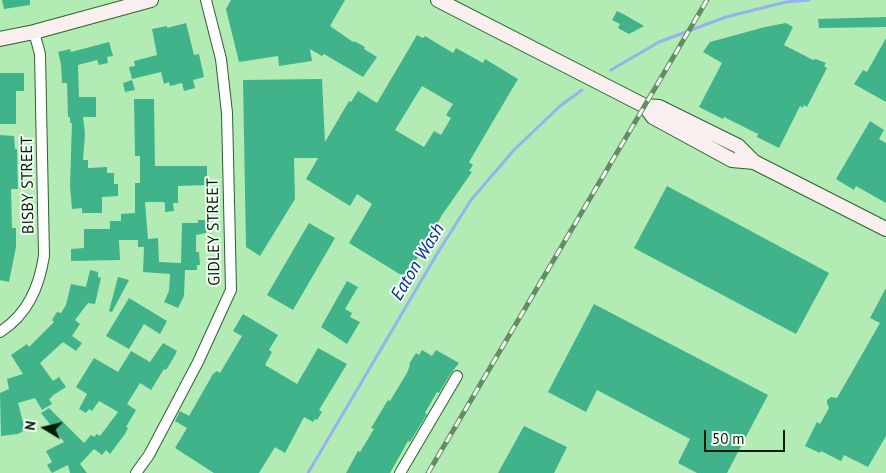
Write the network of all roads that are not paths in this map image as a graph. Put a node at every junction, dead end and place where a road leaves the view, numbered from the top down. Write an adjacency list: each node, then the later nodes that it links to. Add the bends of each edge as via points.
1 (151, 0): 4 (main road)
2 (206, 0): 9 (street, GIDLEY STREET, via 221,59 226,113 231,290 198,362 149,455)
3 (438, 0): 6 (main road, via 645,106 653,117 732,160 754,162)
4 (34, 32): 5 (main road); 7 (street, BISBY STREET, via 40,54 44,256 41,275 29,304)
5 (0, 39)
6 (886, 229)
7 (4, 330)
8 (457, 376): 10 (street)
9 (136, 473)
10 (400, 473)

